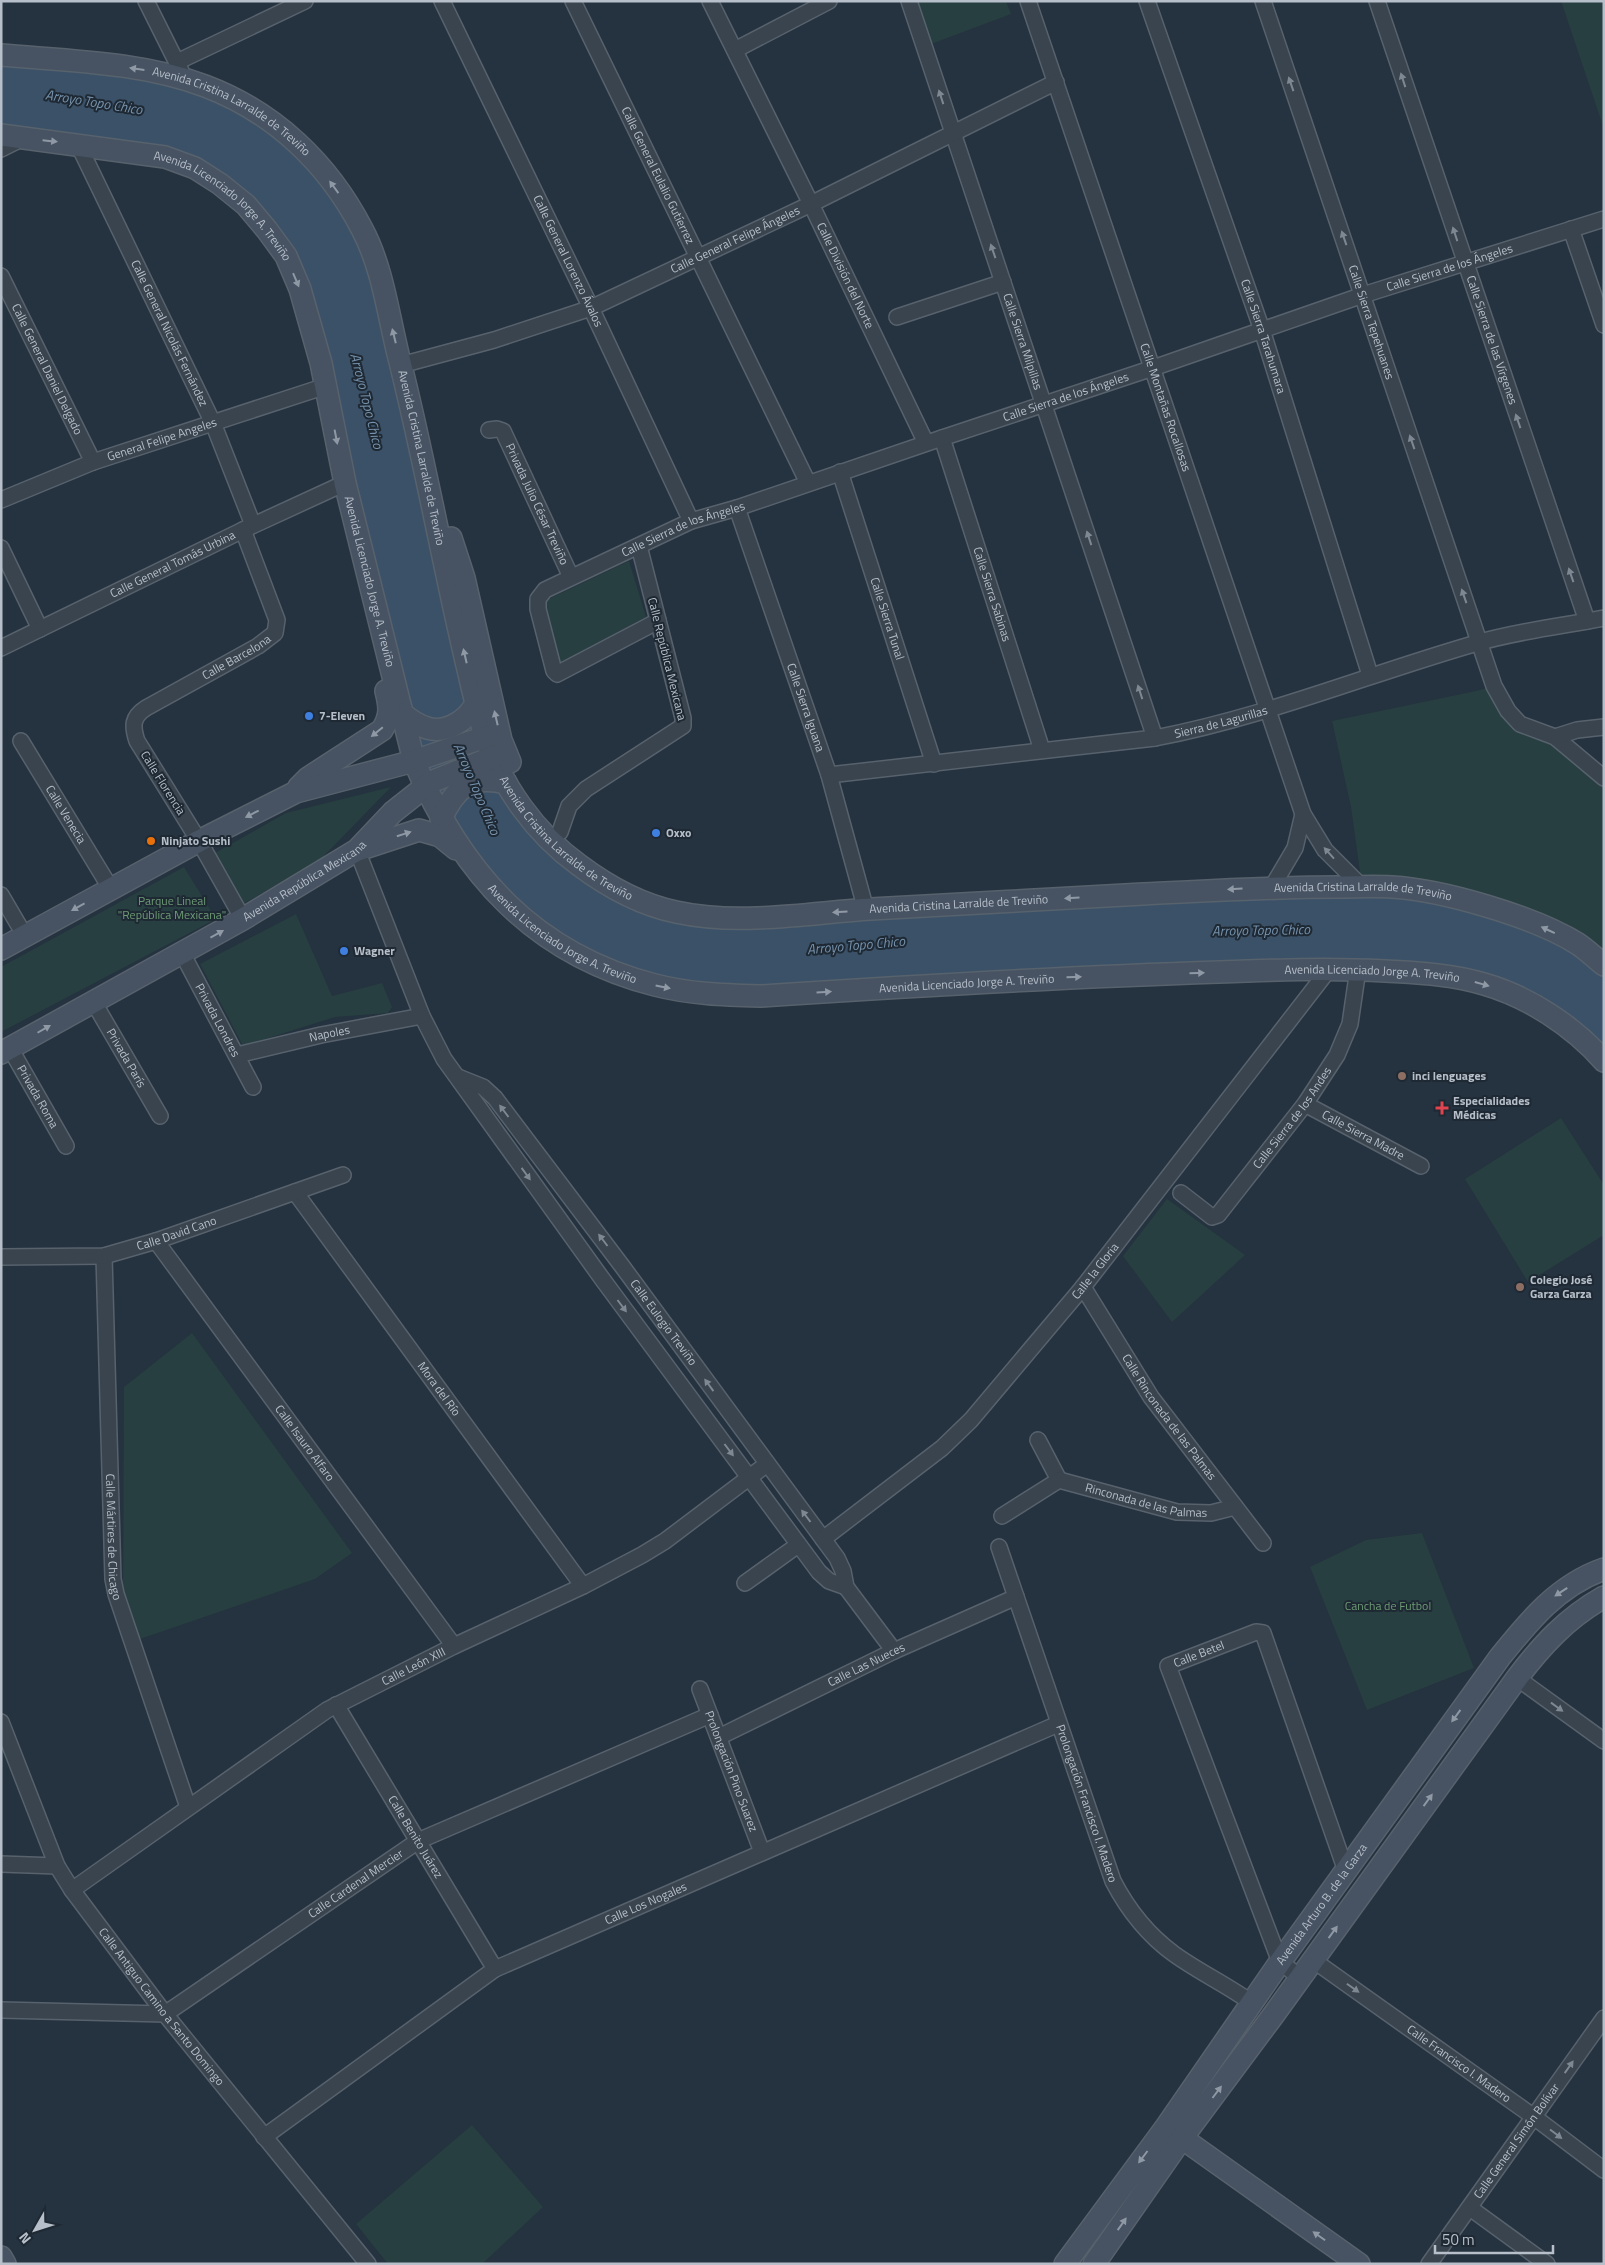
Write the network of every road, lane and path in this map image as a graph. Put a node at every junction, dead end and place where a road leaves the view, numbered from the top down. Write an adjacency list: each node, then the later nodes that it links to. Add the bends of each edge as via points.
1 (146, 1): 15 (street)
2 (305, 1): 12 (street)
3 (442, 1): 30 (street, Calle General Lorenzo Ávalos)
4 (573, 1): 25 (street, Calle General Eulalio Gutíerrez)
5 (710, 1): 13 (street, Calle División del Norte)
6 (829, 1): 13 (street)
7 (909, 1): 17 (street, Calle Sierra Milpillas, one-way to 7)
8 (1028, 1): 16 (street, Calle Montañas Rocallosas)
9 (1147, 1): 33 (street, Calle Sierra Tarahumara)
10 (1263, 1): 29 (street, Calle Sierra Tepehuanes, one-way to 10)
11 (1377, 1): 26 (street, Calle Sierra de las Vírgenes, one-way to 11)
12 (279, 7): 15 (street)
13 (735, 50): 22 (street, Calle División del Norte)
14 (1, 55): 15 (main road, Avenida Cristina Larralde de Treviño, one-way to 14)
15 (181, 71): 34 (main road, Avenida Cristina Larralde de Treviño, one-way to 15, via 372,251 364,232 330,180 278,125)
16 (1056, 82): 17 (street, Calle General Felipe Ángeles); 35 (street, Calle Montañas Rocallosas)
17 (952, 132): 22 (street, Calle General Felipe Ángeles); 28 (street, Calle Sierra Milpillas, one-way to 17)
18 (1, 135): 19 (main road, Avenida Licenciado Jorge A. Treviño)
19 (24, 138): 20 (main road, Avenida Licenciado Jorge A. Treviño, one-way to 20); 21 (street)
20 (78, 144): 36 (main road, Avenida Licenciado Jorge A. Treviño, one-way to 36, via 165,157 194,168 246,205 286,256 300,289); 38 (street, Calle General Nicolás Fernández)
21 (1, 149)
22 (811, 204): 25 (street, Calle General Felipe Ángeles); 41 (street, Calle División del Norte)
23 (1604, 218): 24 (street, Calle Sierra de los Ángeles)
24 (1571, 230): 26 (street, Calle Sierra de los Ángeles); 32 (street)
25 (698, 257): 30 (street, Calle General Felipe Ángeles); 45 (street, Calle General Eulalio Gutíerrez)
26 (1464, 263): 29 (street, Calle Sierra de los Ángeles); 56 (street, Calle Sierra de las Vírgenes, one-way to 26)
27 (1, 276): 42 (street, Calle General Daniel Delgado)
28 (1003, 282): 31 (street); 37 (street, Calle Sierra Milpillas)
29 (1363, 295): 33 (street, Calle Sierra de los Ángeles); 58 (street, Calle Sierra Tepehuanes, one-way to 29)
30 (591, 308): 34 (street, Calle General Felipe Ángeles, via 494,340); 49 (street, Calle General Lorenzo Ávalos)
31 (897, 318)
32 (1604, 325)
33 (1262, 330): 35 (street, Calle Sierra de los Ángeles); 61 (street, Calle Sierra Tarahumara)
34 (401, 365): 46 (main road, Avenida Cristina Larralde de Treviño)
35 (1153, 368): 37 (street, Calle Sierra de los Ángeles); 63 (street, Calle Montañas Rocallosas)
36 (326, 386): 38 (street, General Felipe Angeles); 44 (main road, Avenida Licenciado Jorge A. Treviño, one-way to 44)
37 (1044, 404): 40 (street, Calle Sierra de los Ángeles); 68 (street, Calle Sierra Milpillas, one-way to 37)
38 (213, 423): 42 (street, General Felipe Angeles); 50 (street, Calle General Nicolás Fernández)
39 (496, 431): 53 (street, Privada Julio César Treviño)
40 (942, 438): 41 (street, Calle Sierra de los Ángeles); 71 (street, Calle Sierra Sabinas)
41 (926, 444): 43 (street, Calle Sierra de los Ángeles)
42 (92, 462): 47 (street, General Felipe Angeles)
43 (840, 472): 45 (street, Calle Sierra de los Ángeles); 73 (street, Calle Sierra Tunal)
44 (345, 483): 50 (street, Calle General Tomás Urbina); 60 (main road, Avenida Licenciado Jorge A. Treviño)
45 (808, 483): 48 (street, Calle Sierra de los Ángeles)
46 (429, 486): 62 (main road, Avenida Cristina Larralde de Treviño, one-way to 46); 81 (main road, one-way to 46, via 523,786 501,740 464,578 444,513)
47 (1, 500)
48 (737, 508): 49 (street, Calle Sierra de los Ángeles); 74 (street, Calle Sierra Iguana)
49 (691, 521): 51 (street, Calle Sierra de los Ángeles)
50 (248, 528): 57 (street, Calle General Tomás Urbina); 65 (street, Calle Barcelona, via 277,620 275,633 258,646 146,708)
51 (639, 546): 53 (street, Calle Sierra de los Ángeles); 55 (street, Calle República Mexicana)
52 (1, 548): 57 (street)
53 (571, 577): 55 (street, Calle Sierra de los Ángeles, via 544,590 538,599 557,674)
54 (1604, 618): 56 (street, Sierra de Lagurillas)
55 (658, 621): 81 (street, Calle República Mexicana, via 683,726 586,789 568,806)
56 (1587, 621): 58 (street, Sierra de Lagurillas)
57 (40, 629): 59 (street, Calle General Tomás Urbina)
58 (1479, 642): 61 (street, Sierra de Lagurillas); 67 (street, Calle Sierra Tepehuanes, via 1497,692 1513,718 1526,728)
59 (1, 648)
60 (387, 655): 64 (main road, Avenida Licenciado Jorge A. Treviño); 78 (main road, one-way to 78, via 383,678 389,720 382,730 308,778)
61 (1370, 675): 63 (street, Sierra de Lagurillas)
62 (473, 708): 64 (main road, via 455,724 436,730); 70 (main road, Avenida Cristina Larralde de Treviño)
63 (1267, 710): 68 (street, Sierra de Lagurillas, via 1209,728); 79 (street, Calle Montañas Rocallosas)
64 (409, 719): 72 (main road, Avenida Licenciado Jorge A. Treviño)
65 (133, 724): 82 (street, Calle Florencia, via 137,741)
66 (1604, 727): 67 (street)
67 (1555, 737): 75 (street)
68 (1156, 738): 71 (street, Sierra de Lagurillas)
69 (21, 741): 87 (street, Calle Venecia)
70 (485, 749): 72 (main road); 76 (main road, Avenida Cristina Larralde de Treviño); 77 (main road, Avenida República Mexicana)
71 (1042, 750): 73 (street, Sierra de Lagurillas)
72 (421, 759): 77 (main road, Avenida Licenciado Jorge A. Treviño); 78 (main road)
73 (934, 764): 74 (street, Sierra de Lagurillas)
74 (829, 775): 90 (street, Calle Sierra Iguana)
75 (1604, 778)
76 (500, 782): 80 (main road, via 482,779 468,784 450,800); 88 (main road, Avenida Cristina Larralde de Treviño, via 556,846 586,871)
77 (431, 783): 80 (main road, Avenida Licenciado Jorge A. Treviño); 83 (main road, Avenida República Mexicana, via 393,812)
78 (296, 792): 82 (main road, one-way to 82)
79 (1303, 814): 85 (street, via 1295,848); 86 (street, Calle Montañas Rocallosas, one-way to 79, via 1325,850)
80 (441, 819): 84 (main road, Avenida Licenciado Jorge A. Treviño)
81 (560, 832): 88 (main road)
82 (199, 841): 87 (main road); 91 (street, Calle Florencia)
83 (357, 850): 84 (main road, one-way to 84, via 426,830 440,836); 91 (main road, Avenida República Mexicana); 101 (street, Calle Eulogio Treviño)
84 (467, 859): 98 (main road, Avenida Licenciado Jorge A. Treviño, one-way to 98, via 504,902 546,938 614,973 656,986 690,991 761,996 1064,977)
85 (1272, 887): 86 (main road, Avenida Cristina Larralde de Treviño); 90 (main road, Avenida Cristina Larralde de Treviño, one-way to 90)
86 (1362, 887): 93 (main road, Avenida Cristina Larralde de Treviño, one-way to 86, via 1490,908 1439,894 1394,887)
87 (111, 889): 92 (main road, one-way to 92)
88 (627, 894): 90 (main road, Avenida Cristina Larralde de Treviño, one-way to 88, via 772,917 717,917 653,906)
89 (1, 895): 92 (street)
90 (866, 910)
91 (242, 919): 96 (main road, Avenida República Mexicana, one-way to 91)
92 (25, 936): 95 (main road)
93 (1577, 944): 94 (main road); 97 (main road, Avenida Cristina Larralde de Treviño)
94 (1604, 946)
95 (1, 949)
96 (182, 953): 100 (main road, Avenida República Mexicana); 103 (street, Privada Londres)
97 (1604, 965)
98 (1330, 968): 99 (main road, Avenida Licenciado Jorge A. Treviño); 119 (street, Calle la Gloria)
99 (1358, 969): 104 (main road, Avenida Licenciado Jorge A. Treviño, one-way to 104, via 1450,976 1503,990 1561,1022); 107 (street, Calle Sierra de los Andes, via 1345,1040)
100 (93, 1001): 102 (main road, Avenida República Mexicana, one-way to 100); 108 (street, Privada París)
101 (422, 1016): 103 (street, Napoles); 105 (street, Calle Eulogio Treviño, via 444,1059)
102 (6, 1050): 109 (street, Privada Roma)
103 (236, 1055): 106 (street, Privada Londres)
104 (1604, 1061)
105 (458, 1077): 117 (street, Calle Eulogio Treviño, one-way to 105, via 495,1098 483,1088); 118 (street, Calle Eulogio Treviño, one-way to 118)
106 (253, 1087)
107 (1305, 1104): 110 (street, Calle Sierra Madre); 113 (street, Calle Sierra de los Andes, via 1216,1217)
108 (160, 1116)
109 (66, 1146)
110 (1422, 1166)
111 (344, 1175): 112 (street, Calle David Cano)
112 (295, 1192): 114 (street, Calle David Cano); 132 (street, Mora del Río)
113 (1181, 1193)
114 (156, 1241): 115 (street, Calle David Cano); 136 (street, Calle Isauro Alfaro)
115 (104, 1256): 116 (street, Calle David Cano); 148 (street, Calle Mártires de Chicago, via 113,1579)
116 (1, 1257)
117 (622, 1266): 118 (street); 121 (street, Calle Eulogio Treviño, one-way to 117)
118 (603, 1280): 122 (street, Calle Eulogio Treviño, one-way to 122)
119 (1083, 1287): 124 (street, Calle Rinconada de las Palmas, via 1145,1389); 126 (street, Calle la Gloria, via 952,1439)
120 (1038, 1440): 123 (street)
121 (767, 1464): 122 (street, Calle León XIII); 126 (street, Calle Eulogio Treviño, one-way to 121)
122 (750, 1478): 128 (street, Calle Eulogio Treviño); 132 (street, Calle León XIII, via 665,1541)
123 (1059, 1480): 124 (street, Rinconada de las Palmas, via 1177,1512 1211,1513); 125 (street)
124 (1235, 1507): 127 (street, Calle Rinconada de las Palmas)
125 (1002, 1516)
126 (823, 1539): 133 (street, Calle Eulogio Treviño, via 841,1564)
127 (1263, 1543)
128 (798, 1545): 131 (street); 133 (street, Calle Eulogio Treviño, via 823,1577)
129 (999, 1547): 134 (street, Prolongación Francisco I. Madero)
130 (1604, 1569): 140 (main road, Avenida Arturo B. de la Garza, one-way to 140, via 1547,1603 1526,1624)
131 (745, 1583)
132 (583, 1586): 136 (street, Calle León XIII)
133 (846, 1587): 137 (street, Calle Eulogio Treviño)
134 (1016, 1597): 137 (street, Calle Las Nueces); 145 (street, Prolongación Francisco I. Madero)
135 (1604, 1598): 138 (main road, Avenida Arturo B. de la Garza, via 1578,1613 1554,1634)
136 (454, 1646): 141 (street, Calle León XIII)
137 (894, 1651): 146 (street, Calle Las Nueces)
138 (1517, 1678): 142 (main road, Avenida Arturo B. de la Garza); 147 (street, one-way to 147)
139 (700, 1689): 143 (street, Prolongación Pino Suarez)
140 (1476, 1689): 142 (main road); 153 (main road, Avenida Arturo B. de la Garza, one-way to 153)
141 (336, 1705): 148 (street, Calle León XIII); 149 (street, Calle Benito Juárez)
142 (1497, 1705): 155 (main road, Avenida Arturo B. de la Garza, one-way to 142)
143 (710, 1715): 146 (street, Prolongación Pino Suarez); 149 (street, Calle Cardenal Mercier)
144 (1, 1722): 152 (street, Calle Antiguo Camino a Santo Domingo)
145 (1058, 1724): 150 (street, Calle Los Nogales); 159 (street, Prolongación Francisco I. Madero, via 1113,1881 1124,1902 1145,1928 1173,1954)
146 (719, 1737): 150 (street, Prolongación Pino Suarez)
147 (1604, 1741)
148 (188, 1807): 154 (street, Calle León XIII)
149 (418, 1840): 157 (street, Calle Benito Juárez); 161 (street, Calle Cardenal Mercier)
150 (762, 1852): 157 (street, Calle Los Nogales)
151 (1, 1864): 152 (street)
152 (57, 1866): 154 (street, Calle Antiguo Camino a Santo Domingo)
153 (1346, 1870): 156 (main road, Avenida Arturo B. de la Garza); 156 (street, Calle Betel, via 1263,1632 1168,1666)
154 (72, 1890): 161 (street, Calle Antiguo Camino a Santo Domingo)
155 (1313, 1960): 158 (main road, Avenida Arturo B. de la Garza); 163 (street, Calle Francisco I. Madero, one-way to 163)
156 (1280, 1962): 158 (street); 159 (main road, Avenida Arturo B. de la Garza)
157 (494, 1970): 165 (street, Calle Los Nogales)
158 (1301, 1978): 164 (main road, Avenida Arturo B. de la Garza, one-way to 158)
159 (1252, 2003): 164 (main road, Avenida Arturo B. de la Garza)
160 (1, 2010): 161 (street)
161 (165, 2014): 165 (street, Calle Antiguo Camino a Santo Domingo)
162 (1604, 2018): 163 (street, Calle General Simón Bolívar, one-way to 162)
163 (1534, 2117): 166 (street, Calle Francisco I. Madero, one-way to 166); 167 (street, Calle General Simón Bolívar)
164 (1174, 2132): 171 (main road, Avenida Arturo B. de la Garza, one-way to 171); 172 (main road, Avenida Arturo B. de la Garza, one-way to 164); 173 (main road, one-way to 164)
165 (264, 2137): 170 (street, Calle Antiguo Camino a Santo Domingo)
166 (1604, 2170)
167 (1470, 2208): 174 (street, Calle General Simón Bolívar); 175 (street)
168 (1, 2257): 169 (main road)
169 (5, 2264)
170 (368, 2264)
171 (1065, 2264)
172 (1094, 2264)
173 (1359, 2264)
174 (1429, 2264)
175 (1547, 2264)

